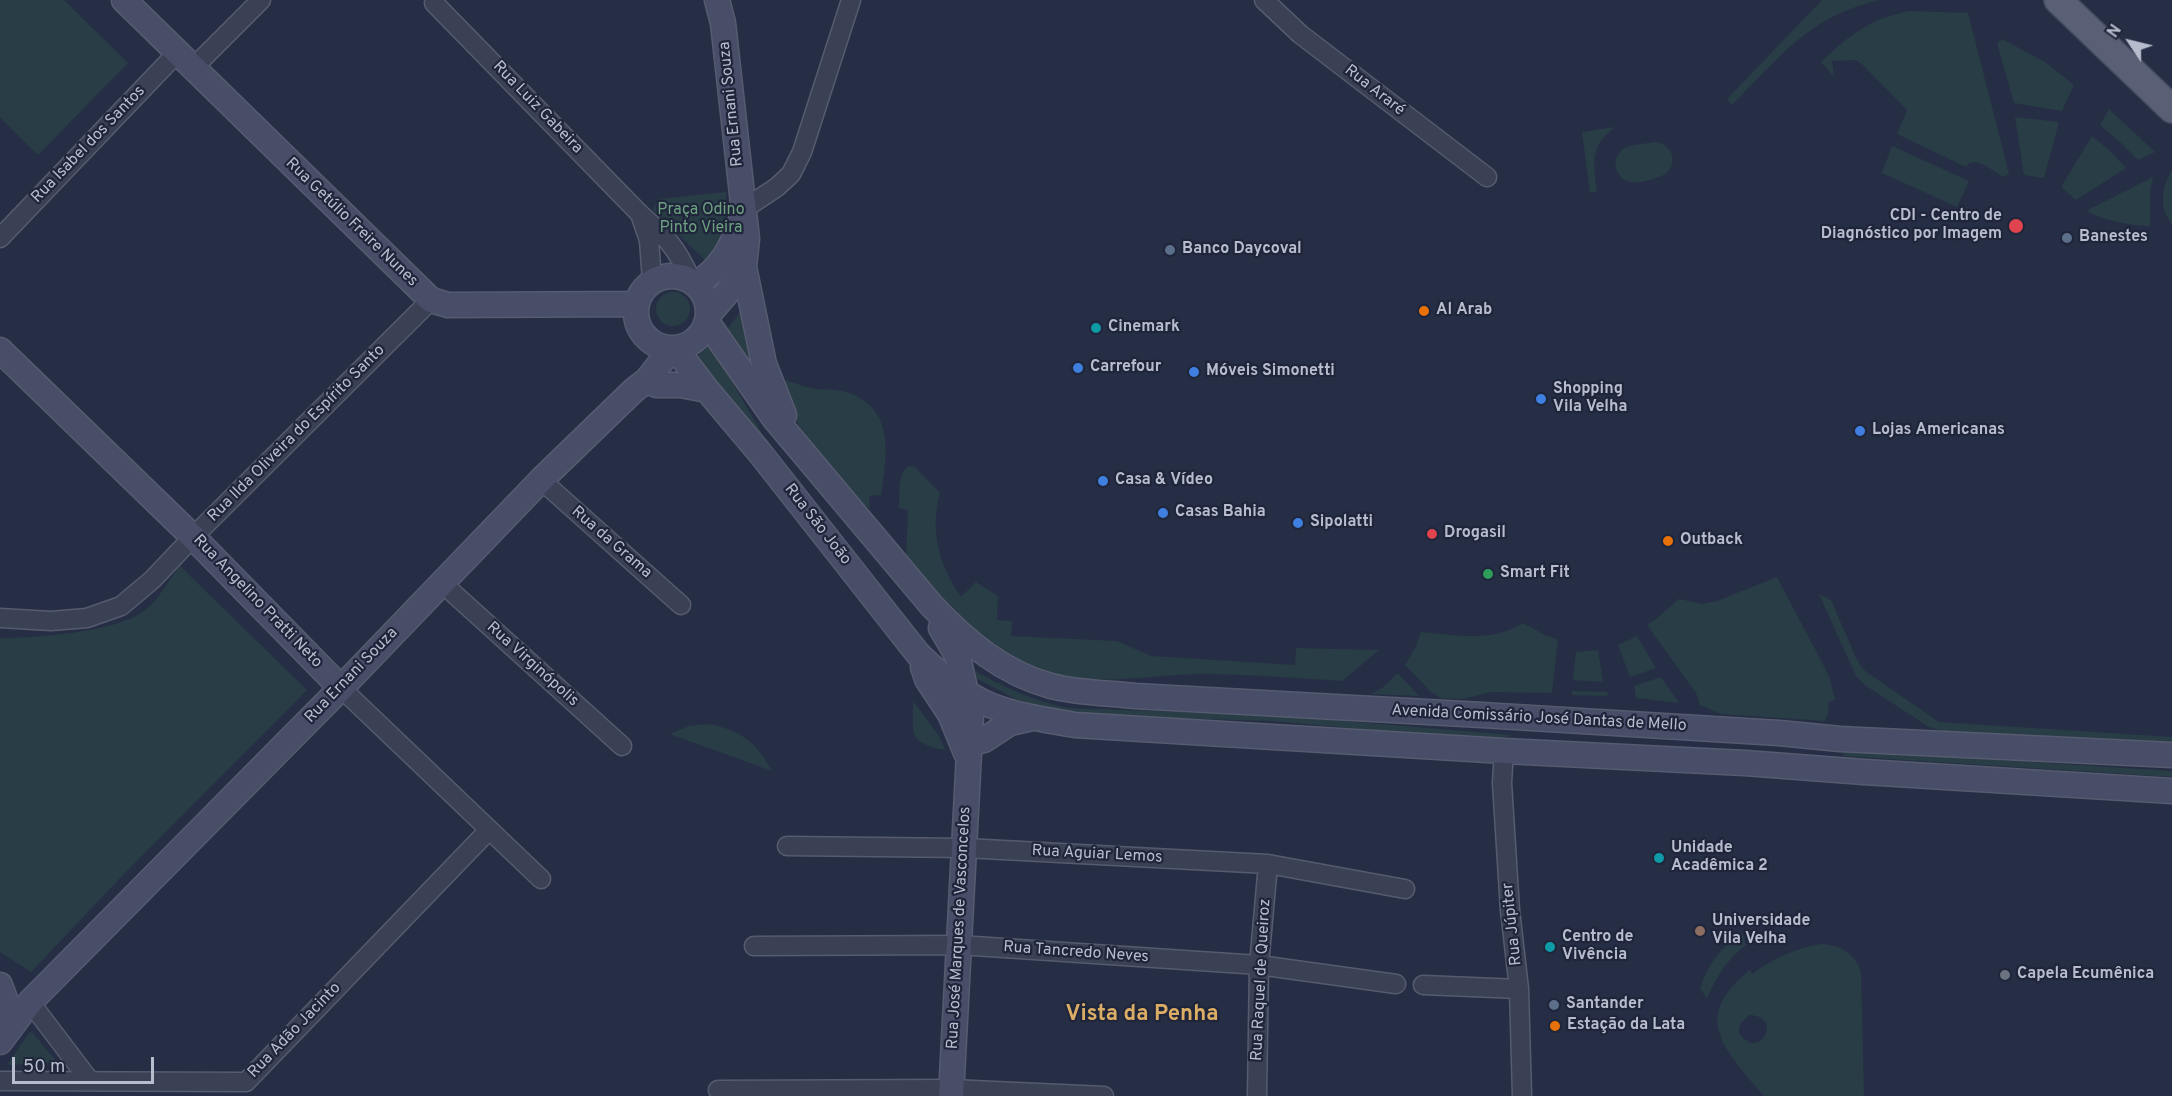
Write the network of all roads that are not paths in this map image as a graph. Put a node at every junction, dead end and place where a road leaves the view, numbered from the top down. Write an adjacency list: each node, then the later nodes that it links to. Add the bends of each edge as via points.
1 (124, 0): 8 (street, Rua Getúlio Freire Nunes)
2 (261, 0): 8 (street, Rua Isabel dos Santos)
3 (717, 0): 11 (street, Rua Ernani Souza, via 723,23)
4 (851, 0): 11 (street, via 802,152 791,174)
5 (1264, 0): 10 (street, Rua Araré, via 1300,33)
6 (2058, 0): 9 (main road)
7 (434, 3): 12 (street, Rua Luiz Gabeira)
8 (185, 61): 13 (street, Rua Isabel dos Santos); 17 (street, Rua Getúlio Freire Nunes)
9 (2172, 109)
10 (1487, 177)
11 (744, 209): 14 (street, Rua Ernani Souza); 16 (street, Rua Ernani Souza, via 726,258)
12 (639, 213): 15 (street, Rua Luiz Gabeira, via 649,240); 16 (street, Rua Luiz Gabeira, via 670,241)
13 (0, 237)
14 (744, 267): 19 (street, Rua Ernani Souza); 24 (street, via 764,364)
15 (652, 281): 16 (street, via 671,275); 18 (street)
16 (694, 282): 19 (street, via 705,295)
17 (431, 300): 18 (street, Rua Getúlio Freire Nunes, via 448,305); 26 (street, Rua Ilda Oliveira do Espírito Santo)
18 (637, 304): 20 (street, via 638,325 647,338)
19 (708, 319): 20 (street, via 695,340); 24 (street, via 774,417)
20 (673, 348): 22 (street, Rua Ernani Souza); 23 (street, Rua São João)
21 (0, 350): 26 (street, Rua Angelino Pratti Neto)
22 (647, 380): 23 (street, via 656,385); 25 (street, Rua Ernani Souza)
23 (706, 390): 31 (street, Rua São João)
24 (798, 444): 29 (street)
25 (541, 480): 27 (street, Rua Ernani Souza); 28 (street, Rua da Grama)
26 (193, 537): 30 (street, Rua Ilda Oliveira do Espírito Santo, via 121,606 87,618); 32 (street, Rua Angelino Pratti Neto)
27 (442, 583): 32 (street, Rua Ernani Souza); 36 (street, Rua Virginópolis)
28 (681, 605)
29 (933, 606): 33 (street, Rua José Marques de Vasconcelos, via 958,657); 35 (street, Avenida Comissário José Dantas de Mello, via 972,645 990,657 1051,686 1078,690)
30 (0, 618)
31 (918, 654): 33 (street, Rua São João); 38 (street, Rua José Marques de Vasconcelos, via 927,679)
32 (341, 688): 42 (street, Rua Angelino Pratti Neto); 55 (street, Rua Ernani Souza)
33 (966, 695): 34 (street, Avenida Comissário José Dantas de Mello, via 987,706); 38 (street, Rua José Marques de Vasconcelos, via 971,715)
34 (1034, 718): 37 (street, Avenida Comissário José Dantas de Mello, via 1075,725); 38 (street, via 1010,723)
35 (1839, 739): 39 (street, Avenida Comissário José Dantas de Mello); 40 (street, via 1837,746 1820,756 1766,752)
36 (621, 746)
37 (1504, 751): 40 (street, Avenida Comissário José Dantas de Mello); 54 (street, Rua Júpiter, via 1502,783 1510,910)
38 (969, 752): 44 (street, Rua José Marques de Vasconcelos)
39 (2172, 755)
40 (1729, 762): 41 (street, Avenida Comissário José Dantas de Mello)
41 (2172, 791)
42 (489, 830): 46 (street, Rua Angelino Pratti Neto); 58 (street, Rua Adão Jacinto, via 246,1082)
43 (787, 846): 44 (street, Rua Aguiar Lemos)
44 (965, 848): 45 (street, Rua Aguiar Lemos); 48 (street, Rua José Marques de Vasconcelos)
45 (1268, 864): 47 (street, Rua Aguiar Lemos); 50 (street, Rua Raquel de Queiroz)
46 (541, 879)
47 (1405, 889)
48 (959, 945): 49 (street, Rua Tancredo Neves); 50 (street, Rua Tancredo Neves); 60 (street, Rua José Marques de Vasconcelos)
49 (754, 946)
50 (1259, 965): 52 (street, Rua Tancredo Neves); 62 (street, Rua Raquel de Queiroz)
51 (0, 983): 55 (street); 56 (street, via 9,1010)
52 (1396, 984)
53 (1423, 985): 54 (street)
54 (1519, 989): 63 (street, Rua Júpiter)
55 (30, 1002): 56 (street, Rua Ernani Souza); 58 (street)
56 (4, 1036)
57 (0, 1081): 58 (street, Rua Adão Jacinto)
58 (90, 1081)
59 (718, 1090): 60 (street)
60 (951, 1092): 61 (street)
61 (1104, 1096)
62 (1257, 1096)
63 (1522, 1096)

